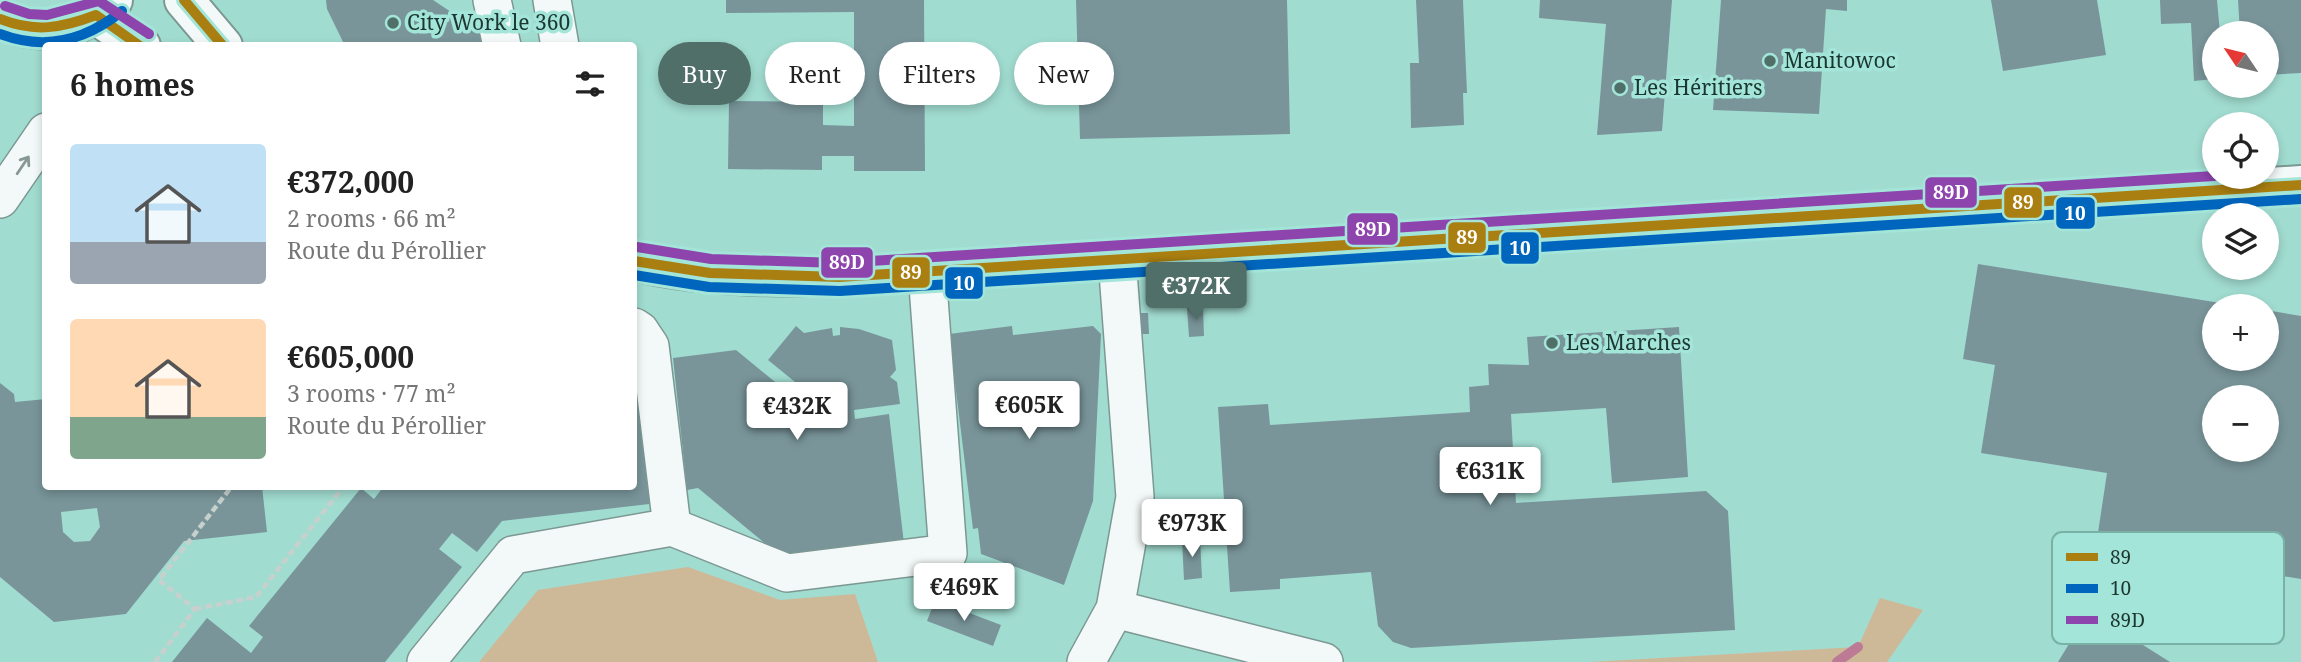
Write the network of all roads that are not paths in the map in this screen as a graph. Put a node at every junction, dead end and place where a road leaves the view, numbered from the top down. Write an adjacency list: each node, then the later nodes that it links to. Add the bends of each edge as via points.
1 (184, 0): 7 (main road)
2 (492, 0): 8 (street)
3 (552, 0): 9 (street)
4 (0, 19): 5 (main road, via 20,28 52,31)
5 (93, 21): 6 (main road)
6 (133, 42)
7 (220, 42)
8 (501, 42)
9 (559, 42)
10 (42, 138): 12 (street, one-way to 10)
11 (2301, 185): 13 (main road)
12 (0, 199)
13 (1117, 259): 15 (main road); 18 (street, via 1135,497)
14 (637, 262): 15 (main road, via 665,269 765,277)
15 (928, 272): 17 (street, via 948,552 787,573)
16 (637, 329): 17 (street, via 650,346)
17 (672, 527): 19 (street, via 513,555)
18 (1115, 609): 20 (street); 21 (street)
19 (426, 662)
20 (1086, 662)
21 (1324, 662)

